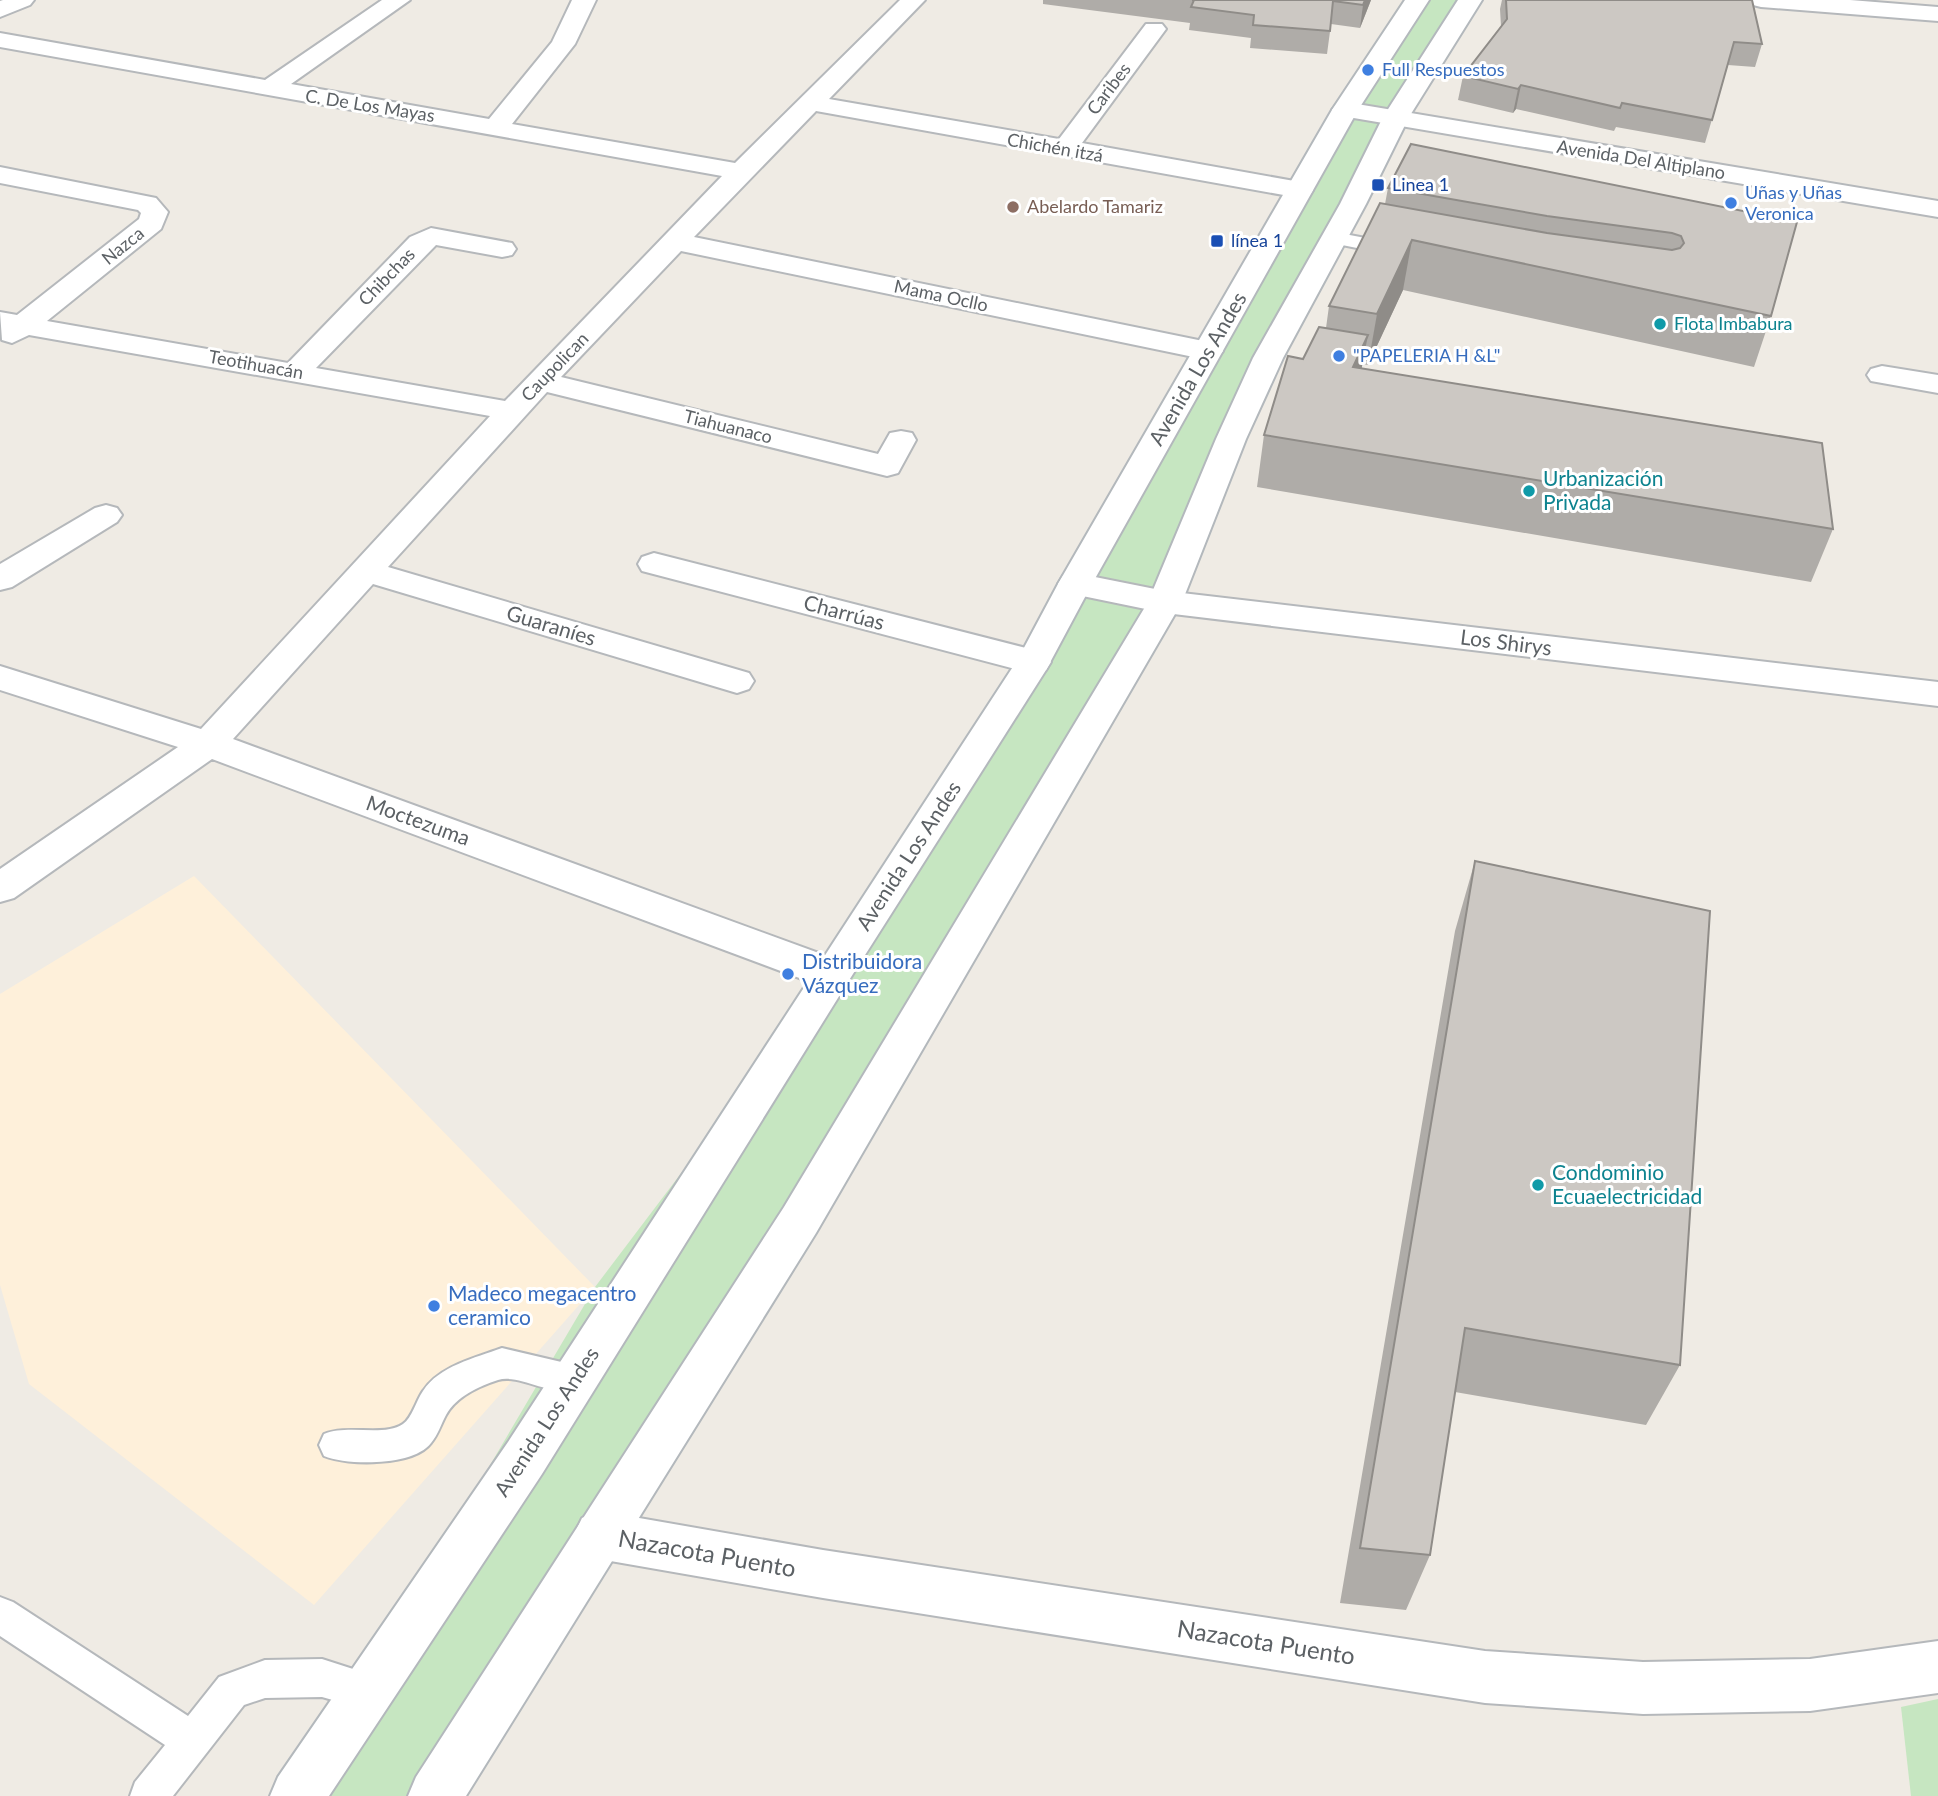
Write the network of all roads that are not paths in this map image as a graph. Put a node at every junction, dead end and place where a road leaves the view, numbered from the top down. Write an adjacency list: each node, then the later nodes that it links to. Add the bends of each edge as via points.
1 (6, 0): 10 (street)
2 (22, 0): 11 (street)
3 (398, 0): 15 (street)
4 (584, 0): 19 (street, via 563,44)
5 (912, 0): 16 (street, Caupolican)
6 (1417, 0): 17 (street, Avenida Los Andes)
7 (1470, 0): 18 (street)
8 (1761, 0): 9 (street)
9 (1794, 1): 12 (street)
10 (0, 3)
11 (0, 10)
12 (1938, 13)
13 (1154, 29): 20 (street, Caribes)
14 (0, 40): 15 (street, C. De Los Mayas)
15 (268, 89): 19 (street, C. De Los Mayas)
16 (811, 103): 20 (street, Chichén itzá); 21 (street, Caupolican)
17 (1345, 110): 18 (street, Avenida Del Altiplano); 23 (street, Avenida Los Andes)
18 (1396, 117): 24 (street, Avenida Del Altiplano); 25 (street)
19 (496, 127): 21 (street, C. De Los Mayas)
20 (1064, 150): 23 (street, Chichén itzá)
21 (741, 172): 26 (street, Caupolican)
22 (0, 175): 29 (street, Nazca, via 147,204 155,212 151,223)
23 (1300, 190): 31 (street, Avenida Los Andes)
24 (1938, 209)
25 (1334, 238): 28 (lane); 43 (street, via 1280,360 1231,439)
26 (674, 241): 31 (street, Mama Ocllo); 34 (street, Caupolican)
27 (502, 249): 32 (street, Chibchas, via 431,236)
28 (1418, 254)
29 (12, 323): 30 (street); 32 (street, Teotihuacán)
30 (0, 342)
31 (1208, 351): 42 (street, Avenida Los Andes)
32 (295, 372): 36 (street, Teotihuacán)
33 (1882, 375): 35 (street)
34 (541, 381): 36 (street, Caupolican); 37 (street, Tiahuanaco, via 887,466)
35 (1938, 384)
36 (512, 411): 40 (street, Caupolican)
37 (901, 440)
38 (106, 515): 41 (street)
39 (654, 564): 44 (street, Charrúas)
40 (366, 571): 46 (street, Guaraníes); 48 (street, Caupolican)
41 (0, 579)
42 (1075, 584): 43 (street, Los Shirys); 44 (street, Avenida Los Andes)
43 (1165, 603): 47 (street, Los Shirys); 53 (street, via 800,1220)
44 (1034, 662): 50 (street, Avenida Los Andes)
45 (0, 677): 48 (street, Moctezuma)
46 (737, 681)
47 (1938, 694)
48 (208, 744): 49 (street, Caupolican); 50 (street, Moctezuma)
49 (0, 888)
50 (832, 974): 51 (street, Avenida Los Andes)
51 (575, 1379): 52 (lane, via 502,1363 460,1379 436,1400 418,1434 395,1445); 56 (street, Avenida Los Andes)
52 (336, 1445)
53 (599, 1535): 55 (street, Nazacota Puento, via 1485,1677 1657,1688 1810,1685); 60 (street)
54 (0, 1615): 57 (lane)
55 (1938, 1667)
56 (368, 1690): 57 (lane, via 322,1678 265,1679 232,1690); 59 (street, Avenida Los Andes)
57 (191, 1740): 58 (lane)
58 (149, 1796)
59 (297, 1796)
60 (435, 1796)

